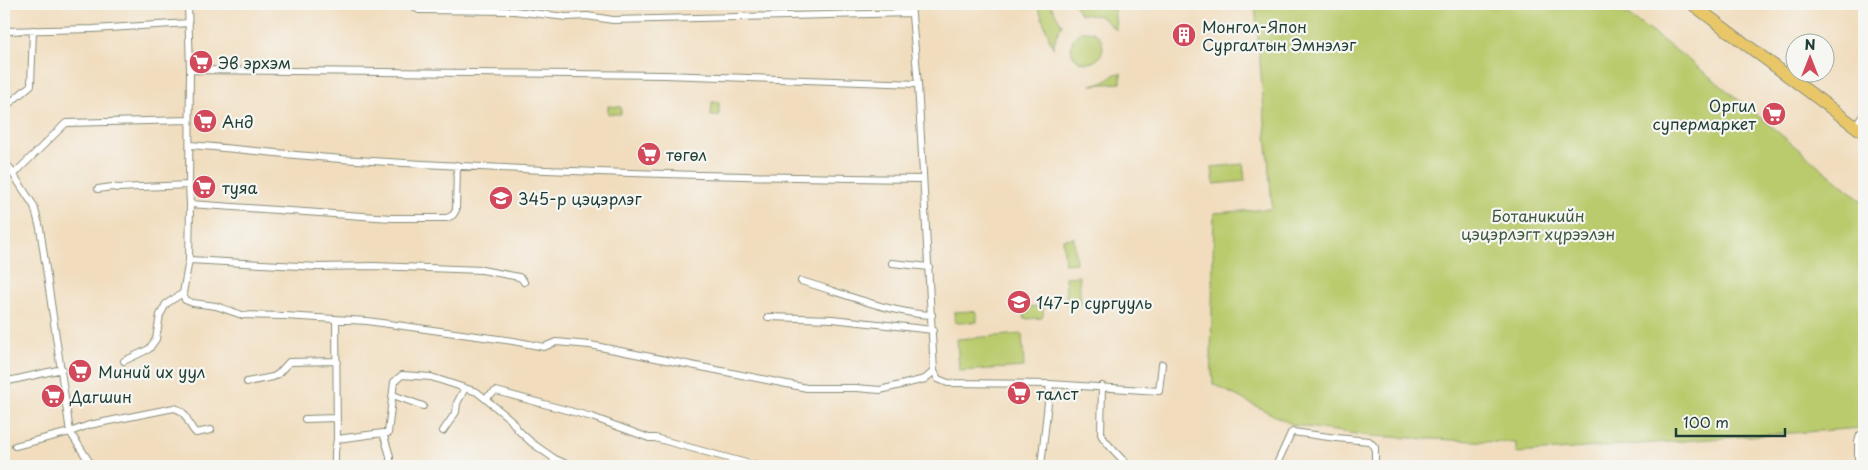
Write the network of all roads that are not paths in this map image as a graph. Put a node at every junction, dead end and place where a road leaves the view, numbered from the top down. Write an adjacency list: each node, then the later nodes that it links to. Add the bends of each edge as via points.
1 (188, 4): 6 (street)
2 (397, 4): 5 (street, via 412,5 419,10 514,11 613,20)
3 (910, 4): 5 (street)
4 (1692, 4): 14 (highway)
5 (911, 13): 10 (street)
6 (189, 23): 7 (street); 9 (street)
7 (32, 30): 8 (street); 11 (street, via 31,85)
8 (4, 31)
9 (190, 70): 10 (street, via 666,74); 13 (street)
10 (918, 84): 20 (street)
11 (4, 108)
12 (1864, 114): 14 (street)
13 (189, 120): 15 (street); 18 (street, via 66,123)
14 (1860, 130)
15 (190, 144): 17 (street, via 339,159); 21 (street)
16 (4, 160): 18 (street)
17 (457, 165): 20 (street, via 703,175); 23 (street, via 456,210 447,218 390,218)
18 (12, 171): 19 (street); 37 (street, via 34,206 40,228)
19 (4, 172)
20 (923, 179): 26 (street)
21 (189, 185): 22 (street); 23 (street)
22 (98, 189)
23 (190, 204): 24 (street)
24 (189, 260): 28 (street, via 318,267 482,270 519,277); 29 (street)
25 (892, 264): 26 (street)
26 (928, 267): 30 (street)
27 (801, 281): 30 (street, via 893,309)
28 (524, 282)
29 (183, 293): 32 (street, via 185,300 193,303 216,306 242,315); 34 (street, via 166,304 160,315 156,340 149,349)
30 (932, 315): 33 (street)
31 (768, 316): 33 (street)
32 (336, 320): 35 (street); 38 (street, via 398,325 544,347 556,342 582,344 807,388 880,390 924,379)
33 (933, 330): 38 (street)
34 (124, 361)
35 (337, 361): 40 (street, via 289,362 273,377); 47 (street)
36 (1162, 364): 42 (street, via 1159,390)
37 (62, 368): 39 (street); 50 (street)
38 (934, 371): 41 (street, via 938,379 948,384)
39 (4, 382)
40 (247, 382)
41 (1050, 384): 42 (street); 63 (street)
42 (1102, 386): 64 (street, via 1101,434)
43 (465, 388): 44 (street, via 431,377 402,375 394,382); 45 (street); 51 (street, via 456,412)
44 (393, 395): 46 (street); 52 (street, via 388,433)
45 (485, 398): 56 (street, via 532,443); 62 (street, via 496,392 592,417 648,438)
46 (423, 406)
47 (337, 418): 48 (street); 54 (street)
48 (305, 419)
49 (211, 430): 50 (street, via 196,433 184,412 174,408 89,425)
50 (70, 432): 55 (street); 57 (street)
51 (443, 432)
52 (383, 433): 54 (street); 59 (street)
53 (1864, 434): 67 (street, via 1858,439)
54 (337, 440): 58 (street)
55 (14, 446)
56 (555, 459): 60 (street); 61 (street)
57 (92, 466)
58 (335, 466)
59 (390, 466)
60 (551, 466)
61 (571, 466)
62 (757, 466)
63 (1041, 466)
64 (1129, 466)
65 (1276, 466): 66 (street, via 1294,432 1369,441 1375,447)
66 (1375, 466)
67 (1858, 466)

